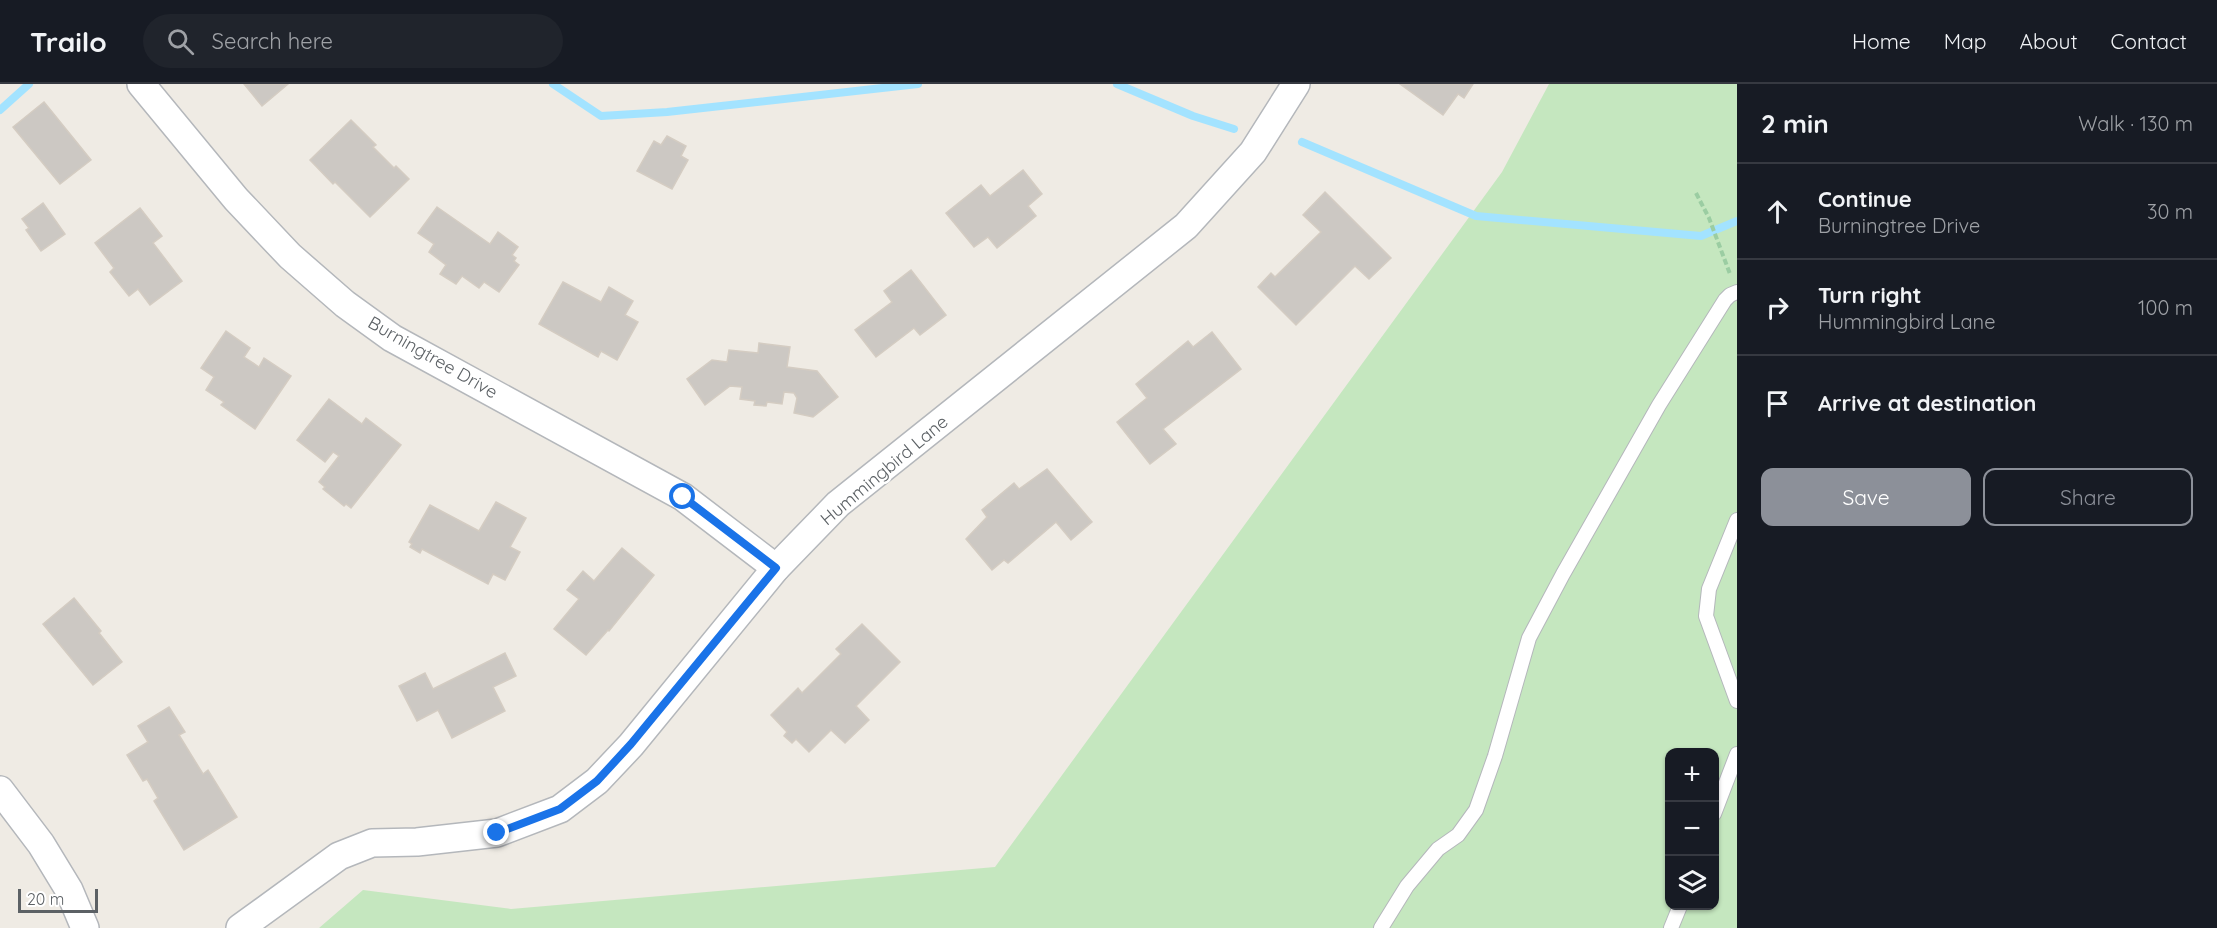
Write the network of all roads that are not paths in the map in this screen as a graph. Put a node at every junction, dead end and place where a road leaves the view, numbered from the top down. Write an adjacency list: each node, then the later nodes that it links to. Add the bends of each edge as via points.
1 (141, 84): 5 (street, Burningtree Drive, via 236,199 290,256 345,304 392,338 683,497)
2 (1296, 84): 5 (street, Hummingbird Lane, via 1253,152 1186,226 838,504)
3 (1737, 291): 13 (lane, via 1725,300 1659,405 1529,638 1476,810 1458,836 1437,849 1407,886)
4 (1737, 520): 6 (lane, via 1709,589 1706,616)
5 (776, 568): 12 (street, Hummingbird Lane, via 631,744 597,781 560,809 497,833 372,843 339,856)
6 (1737, 701)
7 (1737, 754): 9 (lane)
8 (0, 790): 11 (street, via 64,881)
9 (1719, 802)
10 (1678, 910): 14 (lane)
11 (85, 928)
12 (240, 928)
13 (1381, 928)
14 (1671, 928)

